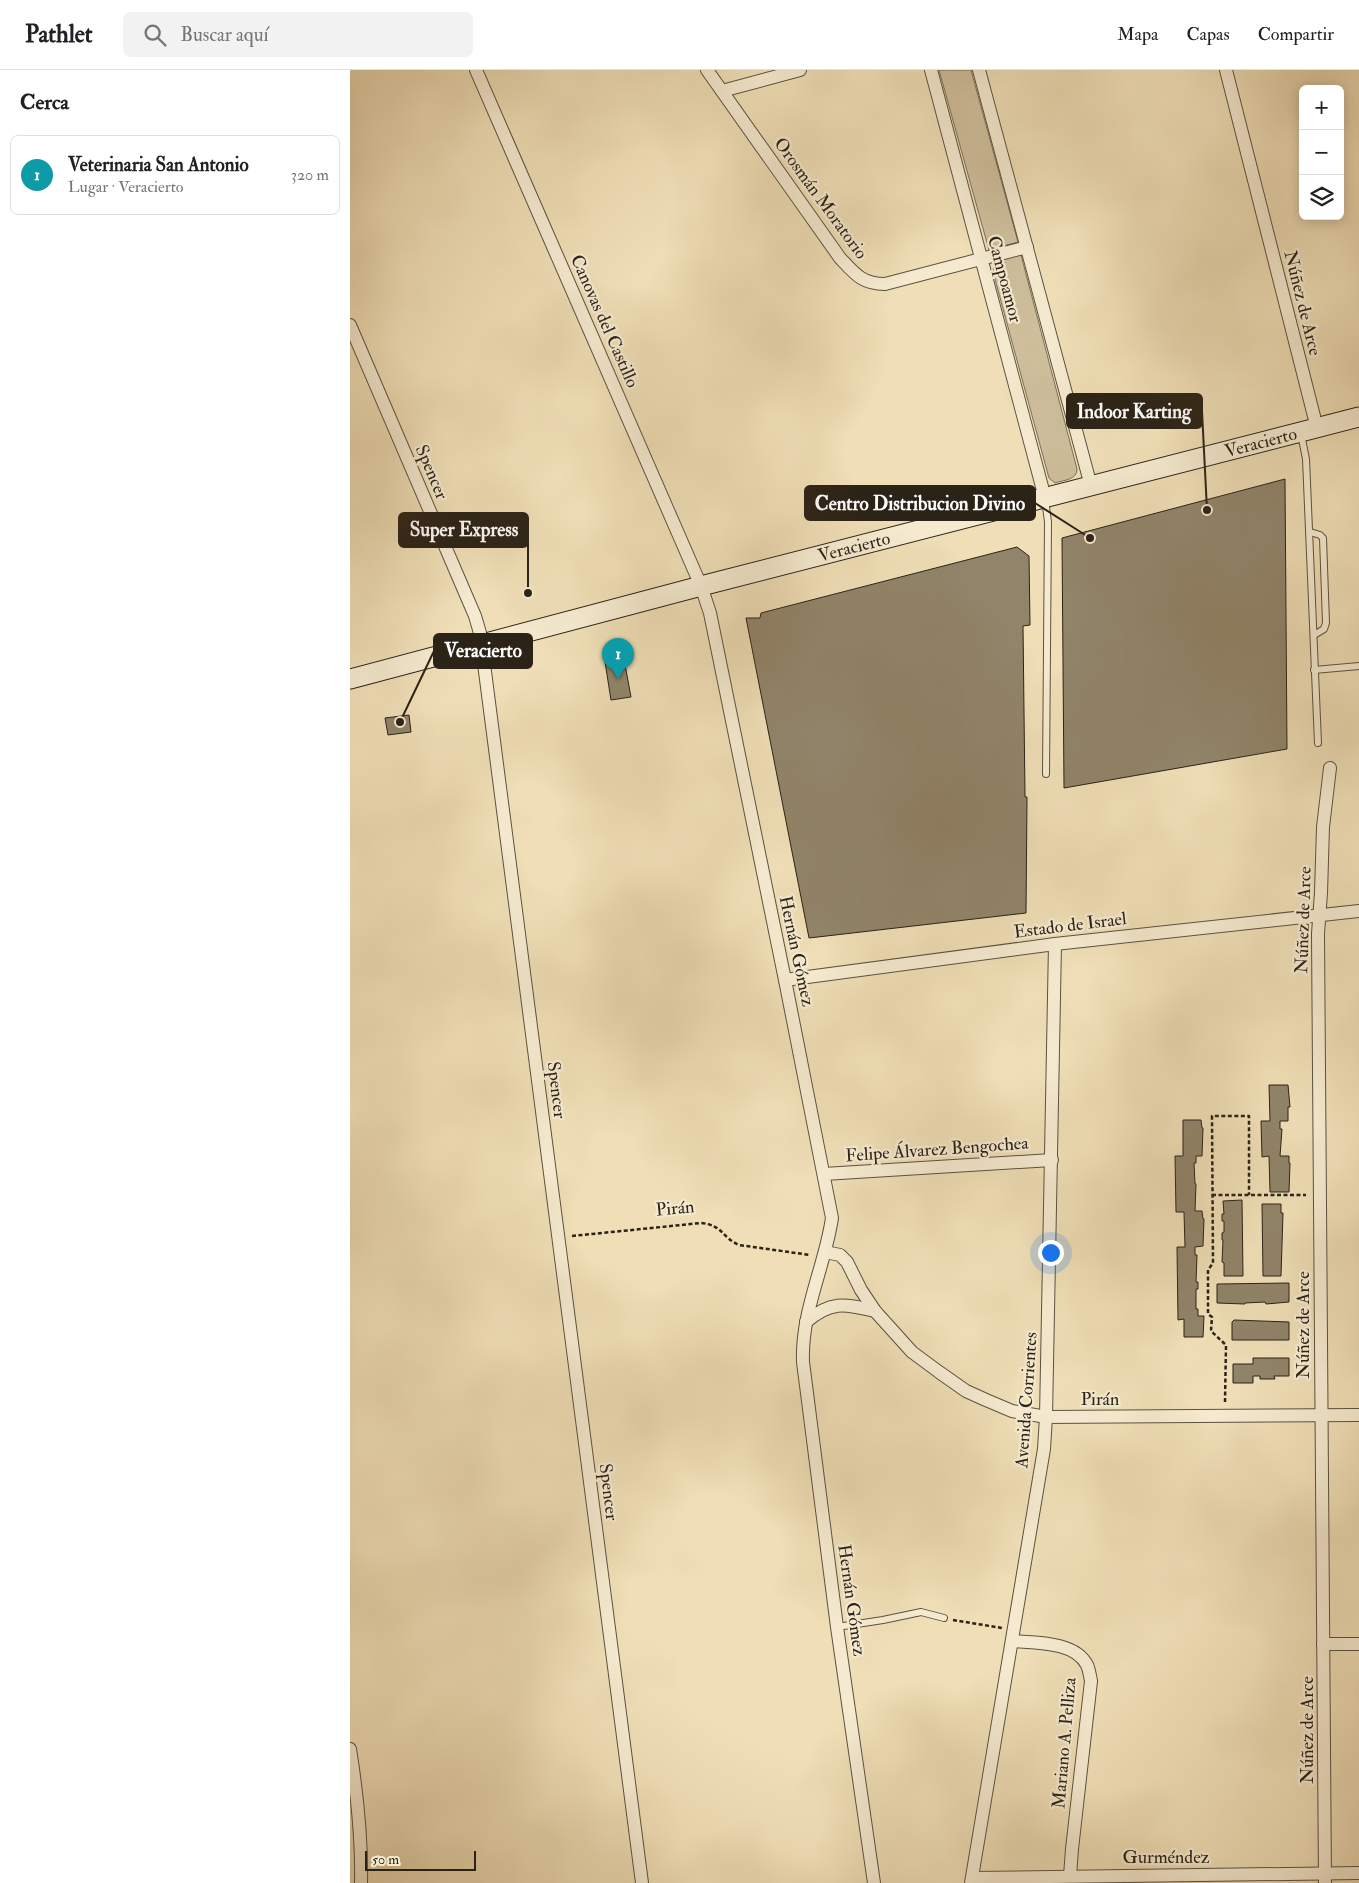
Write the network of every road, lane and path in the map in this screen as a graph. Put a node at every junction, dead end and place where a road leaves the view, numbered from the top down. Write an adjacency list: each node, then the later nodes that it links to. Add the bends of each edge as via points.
1 (476, 70): 16 (street, Canovas del Castillo)
2 (707, 70): 7 (street, Orosmán Moratorio)
3 (800, 70): 7 (street)
4 (931, 70): 9 (street, Campoamor)
5 (979, 70): 8 (street, Campoamor)
6 (1226, 70): 12 (street, Núñez de Arce)
7 (722, 91): 9 (street, Orosmán Moratorio, via 840,258 860,279 885,284)
8 (1027, 247): 9 (street, Orosmán Moratorio); 13 (street, Campoamor)
9 (982, 259): 14 (street, Campoamor)
10 (350, 325): 18 (street, Spencer, via 476,616)
11 (1359, 417): 12 (street, Veracierto)
12 (1309, 430): 13 (street, Veracierto); 15 (lane, via 1306,458)
13 (1091, 486): 14 (street, Veracierto)
14 (1045, 498): 16 (street, Veracierto); 24 (lane, via 1048,522)
15 (1310, 532): 17 (lane); 17 (lane, via 1323,538 1326,623 1324,629)
16 (701, 586): 18 (street, Veracierto); 28 (street, Hernán Gómez, via 710,613)
17 (1314, 636): 20 (lane)
18 (482, 644): 21 (street, Veracierto); 34 (street, Spencer)
19 (1359, 666): 20 (lane)
20 (1314, 670): 22 (lane)
21 (350, 679)
22 (1318, 743)
23 (1330, 768): 26 (street, Núñez de Arce, via 1322,827)
24 (1046, 774)
25 (1359, 911): 26 (street, Estado de Israel)
26 (1319, 916): 27 (street, Estado de Israel); 33 (street, Núñez de Arce)
27 (1055, 944): 28 (street, Estado de Israel); 29 (street, Avenida Corrientes)
28 (785, 980): 30 (street, Hernán Gómez)
29 (1052, 1160): 30 (street, Felipe Álvarez Bengochea); 41 (street, Avenida Corrientes)
30 (824, 1174): 35 (street, Hernán Gómez, via 832,1218)
31 (1212, 1195): 32 (path); 32 (path, via 1212,1116 1250,1116); 40 (path, via 1213,1263 1208,1270 1208,1314 1212,1317 1211,1331 1226,1345)
32 (1249, 1195): 33 (path)
33 (1320, 1195): 38 (street, Núñez de Arce)
34 (558, 1237): 35 (path, Pirán, via 701,1223 720,1229 730,1242 738,1245 810,1255); 53 (street, Spencer)
35 (825, 1252): 36 (street, Pirán, via 840,1255 847,1262); 37 (street, Hernán Gómez)
36 (875, 1312): 37 (street, via 836,1305 815,1314); 41 (street, Pirán, via 912,1352 966,1391 1012,1411)
37 (806, 1322): 43 (street, Hernán Gómez, via 802,1341 803,1362)
38 (1320, 1415): 39 (street, Pirán); 40 (street, Pirán); 45 (street, Núñez de Arce)
39 (1359, 1415)
40 (1225, 1416): 41 (street, Pirán)
41 (1046, 1417): 44 (street, Avenida Corrientes, via 1044,1449)
42 (944, 1618): 43 (lane, via 920,1612); 44 (path)
43 (838, 1627): 54 (street, Hernán Gómez)
44 (1013, 1635): 49 (street, Mariano A. Pelliza, via 1067,1648 1088,1665 1090,1681); 51 (street, Avenida Corrientes)
45 (1324, 1644): 46 (street); 50 (street, Núñez de Arce)
46 (1359, 1644)
47 (350, 1749): 52 (street, via 361,1845)
48 (1359, 1873): 50 (street, Gurméndez)
49 (1070, 1876): 50 (street, Gurméndez); 51 (street, Gurméndez)
50 (1325, 1878)
51 (972, 1880)
52 (361, 1883)
53 (642, 1883)
54 (874, 1883)

